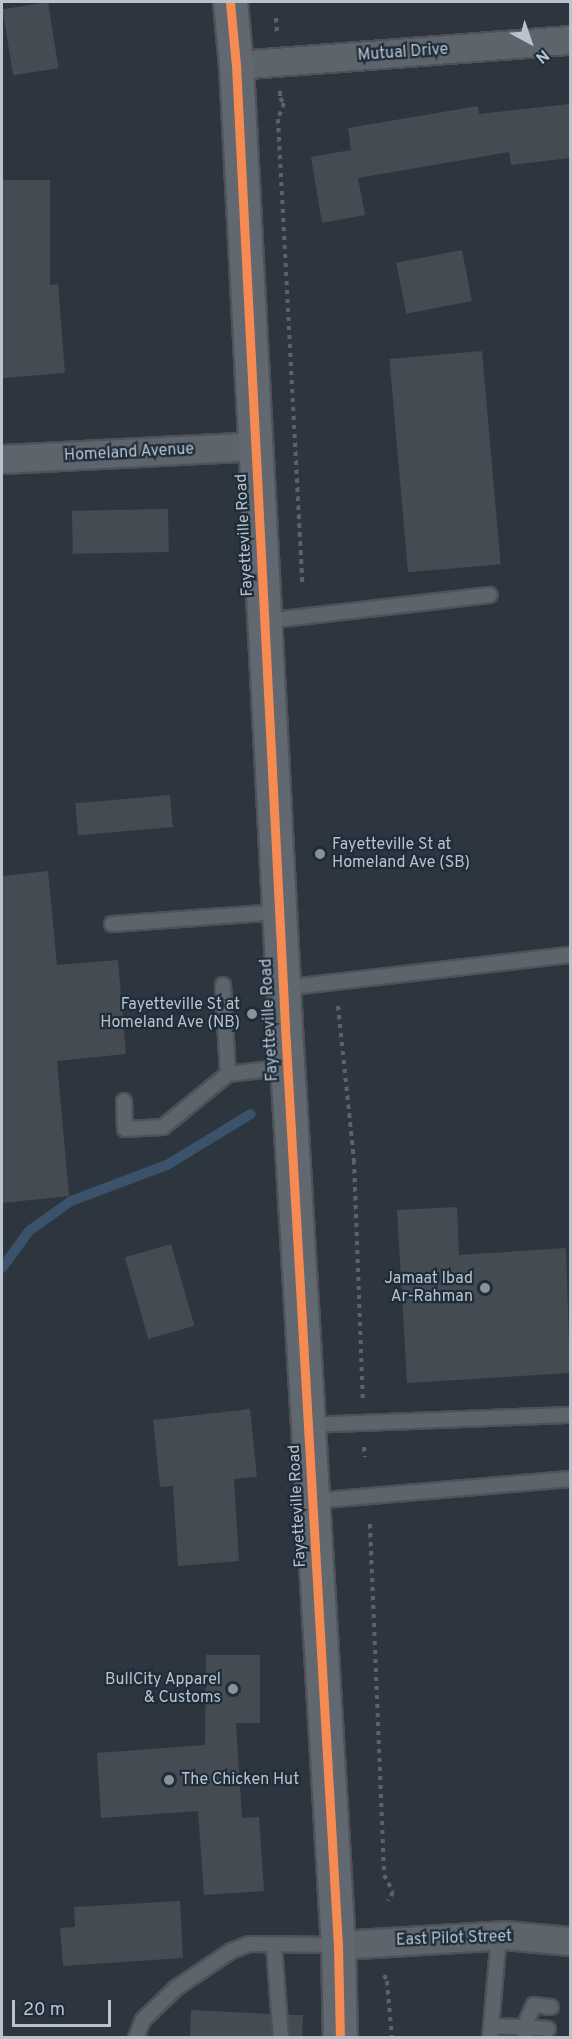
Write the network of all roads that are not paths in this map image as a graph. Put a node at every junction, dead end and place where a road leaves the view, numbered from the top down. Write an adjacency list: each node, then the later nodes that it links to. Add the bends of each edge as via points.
1 (230, 2): 3 (main road, Fayetteville Road)
2 (570, 40): 3 (street, Mutual Drive)
3 (236, 65): 4 (main road, Fayetteville Road)
4 (256, 446): 5 (street, Homeland Avenue); 7 (main road, Fayetteville Road)
5 (2, 459)
6 (489, 595): 7 (lane)
7 (265, 621): 8 (main road, Fayetteville Road)
8 (280, 912): 9 (lane); 12 (main road, Fayetteville Road)
9 (112, 924)
10 (570, 955): 12 (lane)
11 (223, 986): 14 (lane)
12 (283, 988): 13 (main road, Fayetteville Road)
13 (288, 1067): 14 (lane); 17 (main road, Fayetteville Road)
14 (228, 1074): 15 (lane, via 163,1127 125,1130)
15 (124, 1101)
16 (570, 1415): 17 (lane)
17 (308, 1425): 19 (main road, Fayetteville Road)
18 (570, 1479): 19 (lane)
19 (312, 1501): 23 (main road, Fayetteville Road)
20 (499, 1935): 21 (street, East Pilot Street); 23 (street, East Pilot Street); 26 (lane)
21 (570, 1941)
22 (274, 1945): 23 (lane); 28 (lane, via 249,1944 231,1951 176,1988 143,2020); 29 (lane)
23 (338, 1945): 30 (main road, Fayetteville Road)
24 (551, 2007): 27 (lane, via 534,2005)
25 (548, 2029): 27 (lane)
26 (491, 2032): 27 (lane)
27 (525, 2032)
28 (136, 2037)
29 (281, 2037)
30 (340, 2037)

